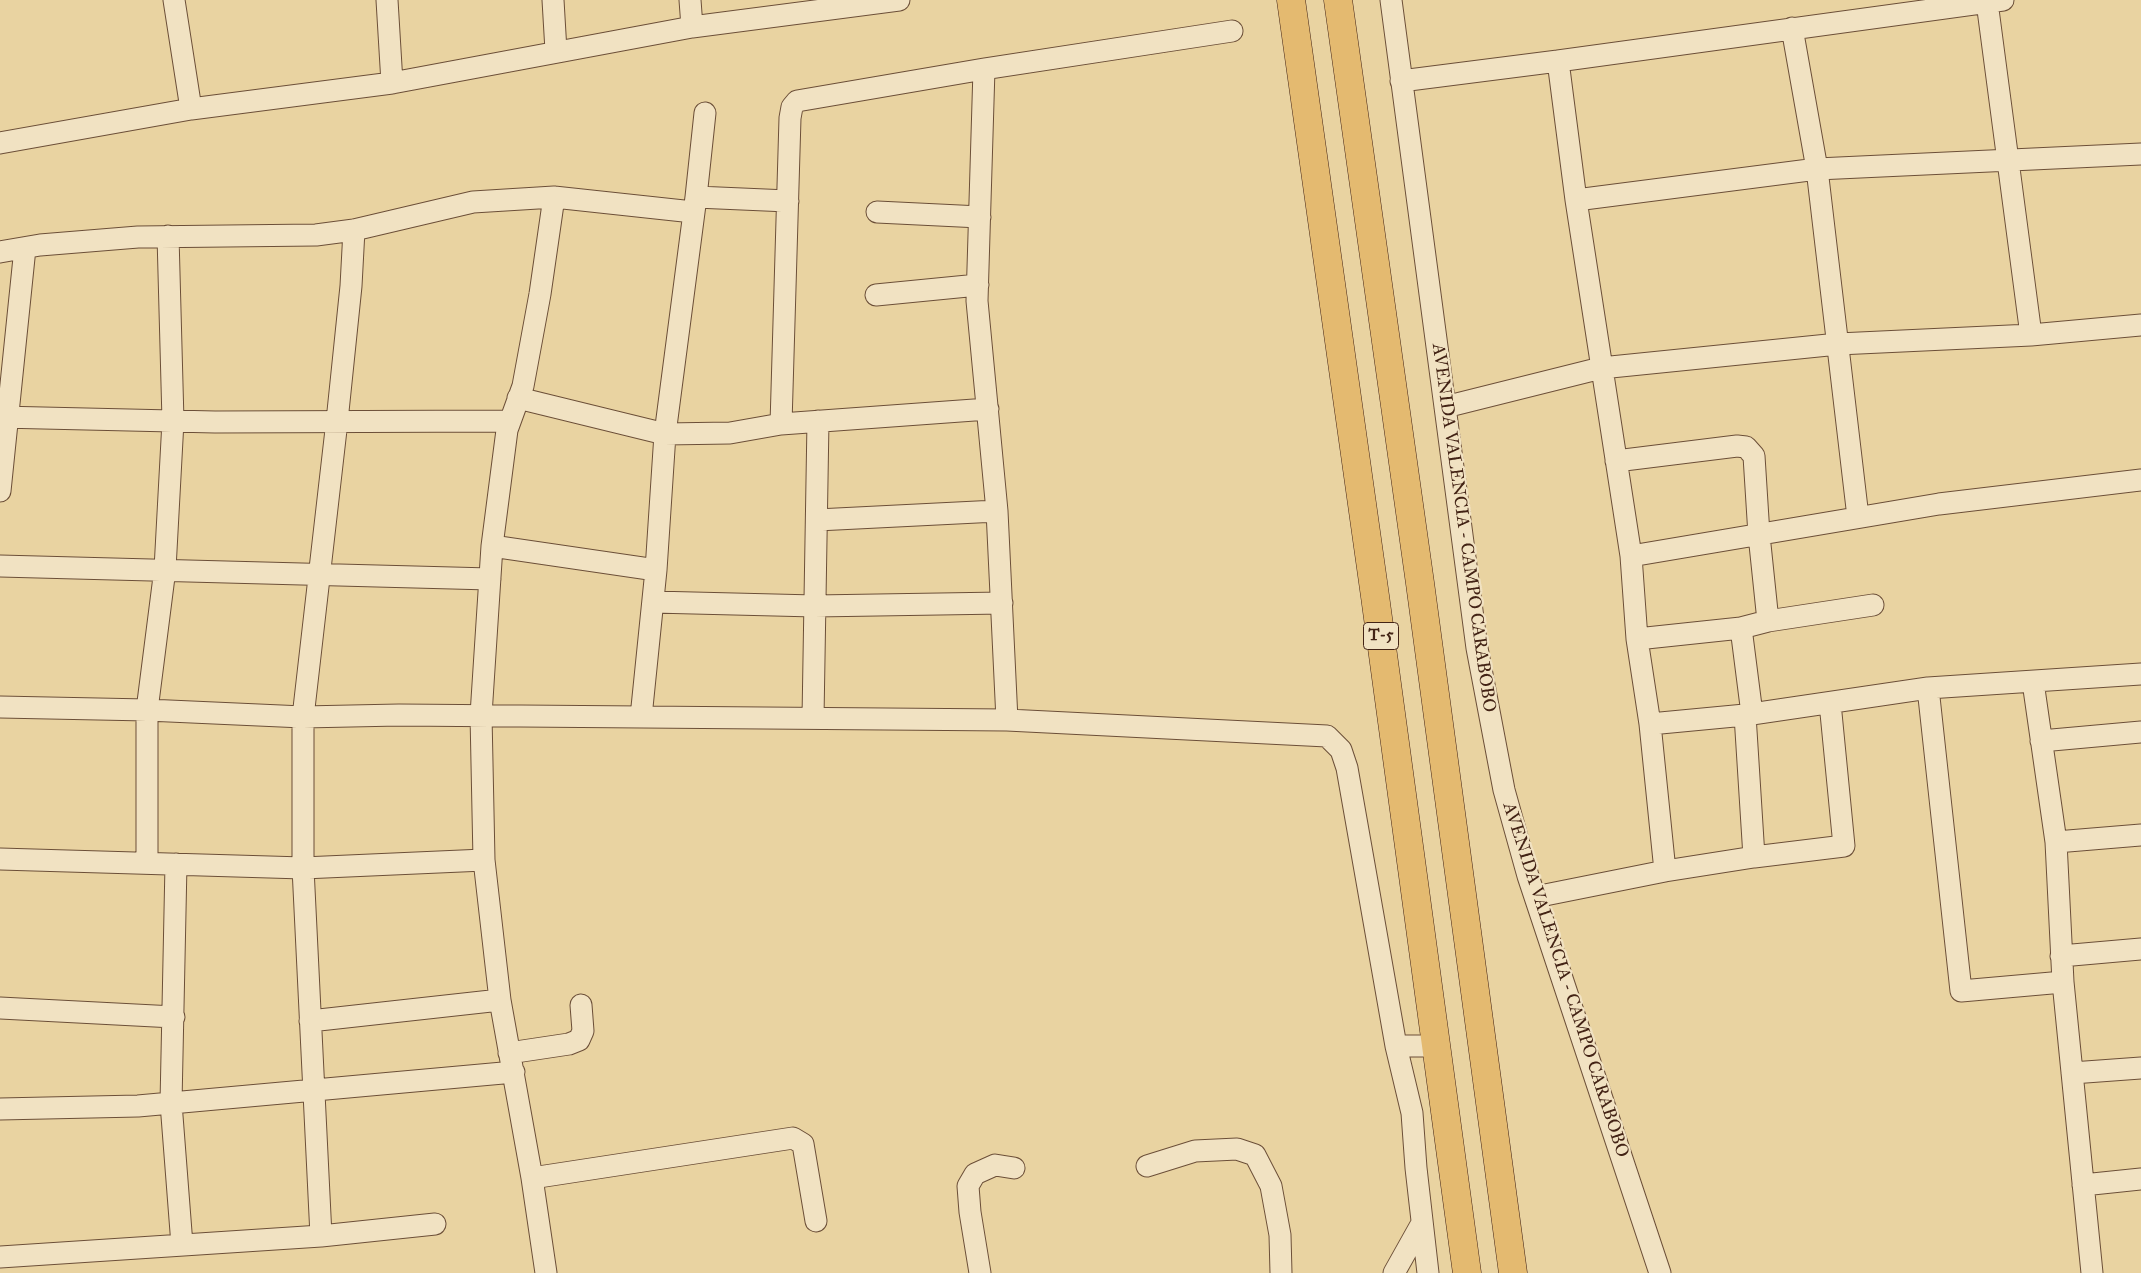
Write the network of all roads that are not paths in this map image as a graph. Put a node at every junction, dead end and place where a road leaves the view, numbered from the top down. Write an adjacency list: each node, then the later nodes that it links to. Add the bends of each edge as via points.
1 (174, 0): 19 (street)
2 (387, 0): 18 (street)
3 (553, 0): 14 (street)
4 (690, 0): 11 (street)
5 (899, 0): 10 (street)
6 (1291, 0): 106 (highway, T-5)
7 (1338, 0): 130 (highway)
8 (1391, 0): 17 (street, AVENIDA VALENCIA - CAMPO CARABOBO)
9 (1995, 1): 12 (street); 23 (street)
10 (828, 5): 11 (street)
11 (692, 27): 14 (street)
12 (1792, 28): 15 (street); 24 (street)
13 (1232, 31): 16 (street)
14 (556, 51): 18 (street)
15 (1558, 61): 17 (street); 26 (street)
16 (984, 69): 27 (street, via 798,101 792,107 790,118); 30 (street)
17 (1401, 81): 42 (street, AVENIDA VALENCIA - CAMPO CARABOBO)
18 (392, 83): 19 (street)
19 (190, 109): 21 (street)
20 (705, 113): 28 (street)
21 (0, 143)
22 (2141, 154): 23 (street)
23 (2010, 160): 24 (street); 38 (street)
24 (1817, 169): 26 (street); 39 (street)
25 (554, 197): 28 (street); 31 (street, via 473,202); 41 (street, via 540,294)
26 (1576, 200): 40 (street)
27 (788, 201): 28 (street); 49 (street)
28 (695, 205): 50 (street)
29 (877, 212): 30 (street)
30 (980, 217): 35 (street)
31 (354, 230): 32 (street, via 316,235); 48 (street)
32 (168, 236): 33 (street); 45 (street)
33 (25, 248): 34 (street); 44 (street)
34 (0, 252)
35 (978, 285): 36 (street); 43 (street)
36 (876, 294)
37 (2141, 324): 38 (street)
38 (2031, 335): 39 (street)
39 (1838, 344): 40 (street); 55 (street)
40 (1601, 368): 42 (street); 51 (street)
41 (518, 398): 46 (street); 50 (street)
42 (1445, 407): 96 (street, AVENIDA VALENCIA - CAMPO CARABOBO, via 1477,648 1504,790)
43 (988, 409): 47 (street); 54 (street)
44 (4, 417): 45 (street); 53 (street)
45 (174, 421): 48 (street); 61 (street)
46 (510, 421): 48 (street); 58 (street)
47 (818, 421): 49 (street); 56 (street)
48 (337, 422): 63 (street)
49 (781, 424): 50 (street, via 730,434)
50 (665, 434): 62 (street)
51 (1616, 461): 57 (street, via 1737,446 1746,448 1754,456); 59 (street)
52 (2141, 480): 55 (street)
53 (0, 491)
54 (997, 511): 56 (street); 66 (street)
55 (1858, 517): 57 (street)
56 (817, 520): 68 (street)
57 (1759, 535): 59 (street); 69 (street)
58 (492, 546): 62 (street); 64 (street)
59 (1631, 556): 71 (street)
60 (0, 566): 61 (street)
61 (165, 569): 63 (street); 77 (street)
62 (656, 570): 65 (street)
63 (319, 574): 64 (street); 80 (street)
64 (490, 579): 78 (street)
65 (653, 602): 68 (street); 81 (street)
66 (1002, 603): 68 (street); 83 (street)
67 (1873, 604): 69 (street)
68 (815, 606): 82 (street)
69 (1768, 621): 70 (street)
70 (1741, 628): 71 (street); 79 (street)
71 (1637, 639): 84 (street)
72 (2141, 674): 73 (street)
73 (2033, 682): 74 (street); 86 (street)
74 (1928, 688): 75 (street); 99 (street, via 1961,991)
75 (1830, 704): 79 (street); 89 (street, via 1844,846)
76 (0, 707): 77 (street)
77 (147, 710): 80 (street); 92 (street)
78 (481, 715): 80 (street); 81 (street); 91 (street)
79 (1748, 715): 84 (street); 89 (street)
80 (303, 717): 94 (street)
81 (642, 717): 82 (street)
82 (813, 718): 83 (street)
83 (1007, 720): 105 (street, via 1327,736 1341,750 1347,768)
84 (1650, 724): 95 (street)
85 (2141, 732): 86 (street)
86 (2041, 741): 88 (street)
87 (2141, 835): 88 (street)
88 (2056, 842): 98 (street)
89 (1754, 857): 95 (street)
90 (0, 859): 92 (street)
91 (484, 860): 94 (street); 100 (street)
92 (147, 862): 93 (street)
93 (176, 864): 94 (street); 103 (street)
94 (303, 868): 104 (street)
95 (1665, 871): 96 (street)
96 (1535, 897): 131 (street, AVENIDA VALENCIA - CAMPO CARABOBO)
97 (2141, 949): 98 (street)
98 (2061, 956): 99 (street)
99 (2063, 982): 109 (street)
100 (500, 1000): 104 (street); 107 (street)
101 (581, 1005): 107 (street, via 583,1031 579,1040)
102 (0, 1008): 103 (street)
103 (174, 1017): 111 (street)
104 (310, 1021): 110 (street)
105 (1396, 1046): 106 (street); 119 (street, via 1412,1113)
106 (1436, 1046): 129 (highway, T-5)
107 (512, 1062): 110 (street); 115 (street)
108 (2141, 1068): 109 (street)
109 (2072, 1073): 117 (street)
110 (313, 1090): 111 (street); 121 (street)
111 (170, 1103): 112 (street); 122 (street)
112 (0, 1109)
113 (1147, 1166): 126 (street, via 1195,1151 1237,1149 1255,1155 1271,1186 1280,1235)
114 (1014, 1168): 125 (street, via 995,1165 975,1174 968,1186)
115 (532, 1178): 118 (street, via 794,1138 803,1144); 124 (street)
116 (2141, 1179): 117 (street)
117 (2083, 1185): 132 (street)
118 (816, 1221)
119 (1422, 1223): 127 (street); 128 (street)
120 (435, 1224): 121 (street)
121 (322, 1236): 122 (street)
122 (182, 1245): 123 (street)
123 (0, 1257)
124 (546, 1273)
125 (980, 1273)
126 (1281, 1273)
127 (1394, 1273)
128 (1428, 1273)
129 (1466, 1273)
130 (1513, 1273)
131 (1660, 1273)
132 (2092, 1273)

